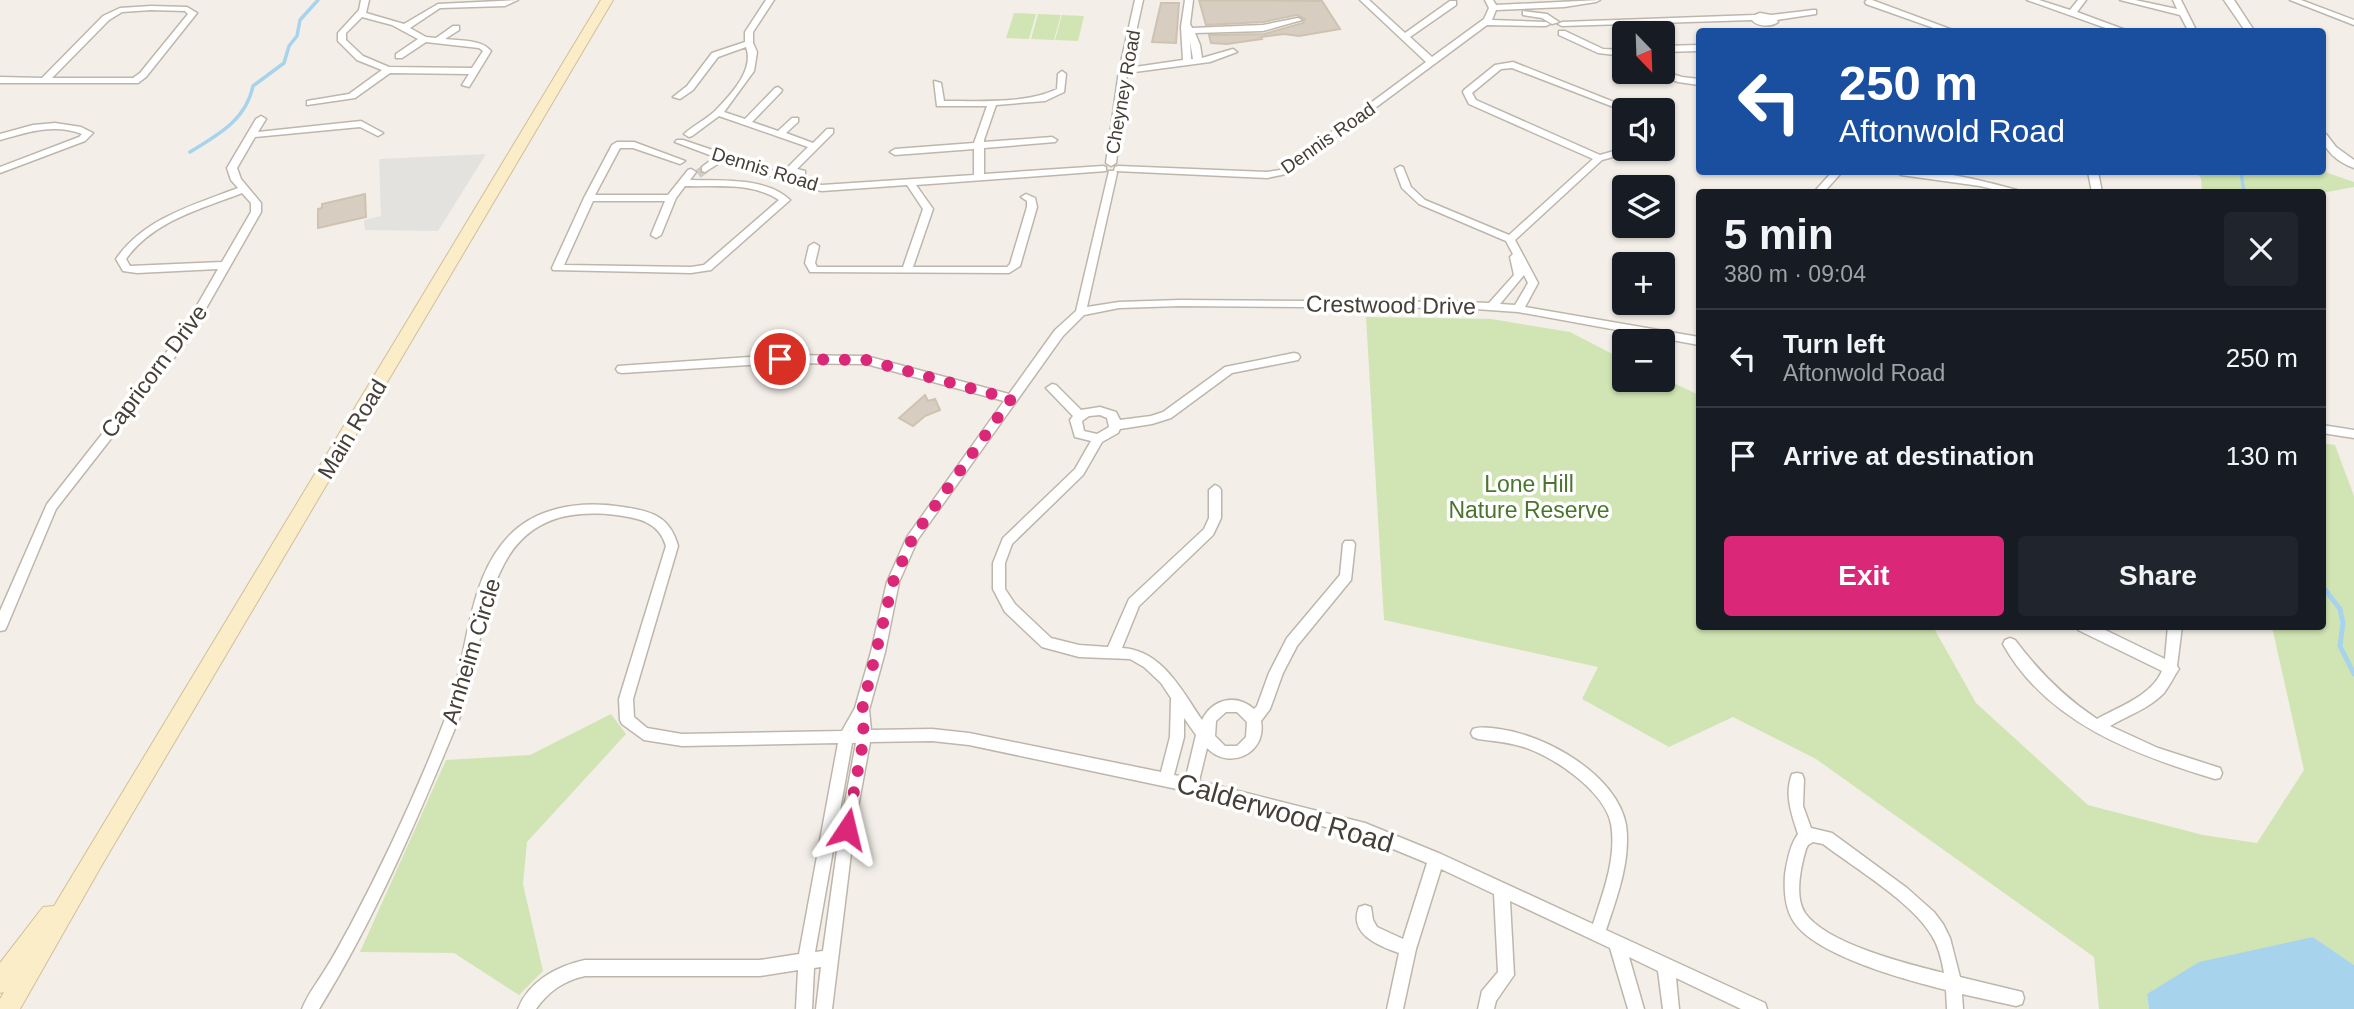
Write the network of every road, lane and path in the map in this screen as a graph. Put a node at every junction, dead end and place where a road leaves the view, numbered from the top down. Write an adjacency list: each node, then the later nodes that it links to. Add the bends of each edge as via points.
1 (514, 0): 17 (street, via 505,4)
2 (607, 0): 140 (main road, Main Road)
3 (770, 0): 41 (street, via 749,32)
4 (1139, 0): 52 (street, Cheyney Road)
5 (1189, 0): 37 (street)
6 (1364, 0): 38 (street)
7 (1596, 0): 19 (street)
8 (2031, 0): 20 (street)
9 (2062, 0): 20 (street)
10 (2082, 0): 22 (street)
11 (2124, 0): 23 (street)
12 (2177, 0): 23 (street)
13 (2228, 0): 36 (street)
14 (2294, 0): 28 (street)
15 (363, 1): 24 (street)
16 (1869, 2): 33 (street)
17 (440, 3): 31 (street)
18 (1453, 3): 38 (street)
19 (1491, 7): 25 (street); 27 (street, Dennis Road)
20 (2055, 8): 22 (street)
21 (1813, 12): 29 (street)
22 (2072, 13): 34 (street)
23 (2184, 13): 35 (street)
24 (361, 14): 31 (street); 50 (street, via 342,33 342,41 360,58)
25 (1519, 18): 27 (street); 30 (street)
26 (1298, 20): 37 (street, via 1263,28)
27 (1485, 22): 49 (street, Dennis Road)
28 (2354, 23)
29 (1767, 25): 30 (street, via 1756,17)
30 (1556, 26): 45 (street, via 1601,51)
31 (404, 28): 39 (street)
32 (457, 28): 40 (street)
33 (1943, 28)
34 (2115, 28)
35 (2191, 28)
36 (2247, 28)
37 (1188, 29): 47 (street); 48 (street)
38 (1404, 37): 49 (street)
39 (424, 39): 40 (street); 46 (street)
40 (438, 40): 51 (street, via 486,48)
41 (748, 43): 61 (street, via 715,55 690,88); 65 (street, via 754,52 753,65)
42 (1696, 48): 43 (street)
43 (1675, 49)
44 (1233, 52): 47 (street)
45 (1612, 52)
46 (400, 57)
47 (1198, 61): 48 (street)
48 (1187, 62): 52 (street)
49 (1432, 62): 86 (street, Dennis Road, via 1283,172)
50 (388, 69): 51 (street); 62 (street, via 352,96)
51 (475, 71): 59 (street)
52 (1123, 71): 86 (street, Cheyney Road)
53 (1062, 74): 63 (street, via 1061,90 1052,97)
54 (1675, 78): 57 (street)
55 (0, 80): 56 (street)
56 (45, 80): 56 (street, via 106,18 120,10 187,9 193,13 135,81)
57 (1696, 82)
58 (937, 83): 63 (street, via 940,104)
59 (466, 85)
60 (778, 90): 68 (street)
61 (677, 97)
62 (310, 103)
63 (992, 103): 79 (street)
64 (1612, 103): 83 (street, via 1513,65 1498,67 1467,92 1472,102)
65 (718, 113): 68 (street); 71 (street)
66 (261, 119): 72 (street, Capricorn Drive)
67 (795, 120): 73 (street)
68 (746, 123): 73 (street)
69 (830, 131): 78 (street)
70 (378, 133): 72 (street, via 361,124)
71 (689, 134)
72 (251, 135): 95 (street, Capricorn Drive, via 232,168 232,175)
73 (779, 135): 78 (street)
74 (0, 137): 88 (street, via 40,127 88,133 71,144)
75 (1052, 140): 79 (street)
76 (2326, 141): 85 (street)
77 (680, 142): 82 (street, Dennis Road)
78 (814, 146): 89 (street, via 790,170)
79 (978, 146): 80 (street); 93 (street)
80 (895, 152)
81 (1612, 154): 83 (street)
82 (718, 155): 90 (street); 94 (street, Dennis Road, via 814,187)
83 (1599, 158): 102 (street)
84 (680, 161): 99 (street, via 634,145 617,145)
85 (2354, 164)
86 (1111, 169): 93 (street, Dennis Road); 108 (street, Cheyney Road)
87 (1400, 169): 102 (street, via 1407,188 1422,202)
88 (0, 170)
89 (802, 173)
90 (694, 174): 99 (street, via 785,200 708,268 560,269 556,265); 100 (street)
91 (1834, 175): 96 (street)
92 (1948, 175): 97 (street)
93 (979, 176): 94 (street, Dennis Road)
94 (909, 181): 105 (street, via 928,209)
95 (245, 189): 104 (street, Capricorn Drive, via 256,203 256,212); 104 (street, via 145,231 121,259 127,269 137,270)
96 (1822, 189)
97 (2002, 189)
98 (1026, 197): 105 (street, via 1032,200 1032,207 1012,269)
99 (589, 198): 100 (street)
100 (671, 198): 101 (street)
101 (656, 235)
102 (1512, 245): 106 (street, via 1519,275); 107 (street, via 1533,285)
103 (814, 246): 105 (street, via 810,263 814,270)
104 (225, 265): 121 (street, Capricorn Drive, via 168,359 51,507)
105 (907, 270)
106 (1492, 307): 107 (street, Crestwood Drive); 108 (street, Crestwood Drive, via 1180,303 1119,305)
107 (1518, 309): 109 (street, Crestwood Drive)
108 (1081, 312): 113 (street)
109 (1696, 340)
110 (1294, 357): 115 (street, via 1228,370 1167,415)
111 (622, 369): 113 (street, via 849,359 907,369)
112 (1052, 388): 114 (street)
113 (1011, 399): 128 (street, via 902,558)
114 (1080, 415): 115 (street, via 1100,411 1112,415); 118 (street, via 1075,425 1079,434)
115 (1116, 425): 118 (street, via 1111,434)
116 (2326, 430): 117 (street)
117 (2354, 434)
118 (1098, 439): 125 (street, via 1079,472 1007,541 998,579 1010,608 1047,643 1079,651)
119 (1215, 490): 125 (street, via 1215,518 1209,532 1135,603)
120 (1349, 544): 129 (street, via 1346,576 1293,642 1263,709)
121 (0, 626)
122 (2091, 630): 126 (street)
123 (2175, 630): 126 (street)
124 (2010, 645): 130 (street, via 2046,691)
125 (1113, 652): 127 (street, via 1132,654 1149,663 1166,678)
126 (2172, 669): 130 (street, via 2158,692)
127 (1178, 698): 132 (street); 137 (street, via 1177,737)
128 (862, 710): 133 (street); 134 (street)
129 (1254, 719): 132 (street, via 1237,707 1220,708 1208,718); 132 (street, via 1255,738 1242,749 1224,751)
130 (2097, 726): 135 (street, via 2159,757)
131 (1478, 733): 144 (street, via 1544,748 1611,802 1618,825 1618,850 1611,893)
132 (1204, 734): 138 (street)
133 (846, 737): 134 (street, Arnheim Circle); 148 (street); 154 (street, Arnheim Circle, via 682,740 636,730 627,720 627,692 672,554 670,533 660,520 609,509 540,519 519,532 500,559 482,604 454,712 358,930)
134 (864, 737): 137 (street, Calderwood Road, via 969,739); 147 (street)
135 (2215, 773)
136 (1797, 779): 139 (street, via 1796,806)
137 (1166, 780): 138 (street, Calderwood Road)
138 (1191, 785): 141 (street, Calderwood Road, via 1365,830)
139 (1806, 835): 151 (street, via 1827,838 1929,919 1942,939); 151 (street, via 1797,849 1794,869 1793,892 1802,921 1817,934 1854,951)
140 (95, 856): 150 (main road, Main Road); 153 (main road, Main Road)
141 (1436, 859): 142 (street, Calderwood Road); 146 (street)
142 (1502, 890): 144 (street, Calderwood Road); 159 (street, via 1506,975 1488,997)
143 (1365, 912): 146 (street, via 1367,931)
144 (1597, 934): 145 (street, Calderwood Road)
145 (1617, 944): 149 (street, Calderwood Road); 160 (street)
146 (1408, 949): 158 (street)
147 (829, 958): 148 (street); 157 (street)
148 (806, 960): 155 (street, via 760,968 585,968 565,972 547,983); 156 (street)
149 (1667, 966): 161 (street); 162 (street, Calderwood Road)
150 (0, 982)
151 (1954, 985): 152 (street); 163 (street)
152 (2016, 998)
153 (7, 1009)
154 (310, 1009)
155 (526, 1009)
156 (804, 1009)
157 (824, 1009)
158 (1395, 1009)
159 (1486, 1009)
160 (1636, 1009)
161 (1671, 1009)
162 (1759, 1009)
163 (1955, 1009)

